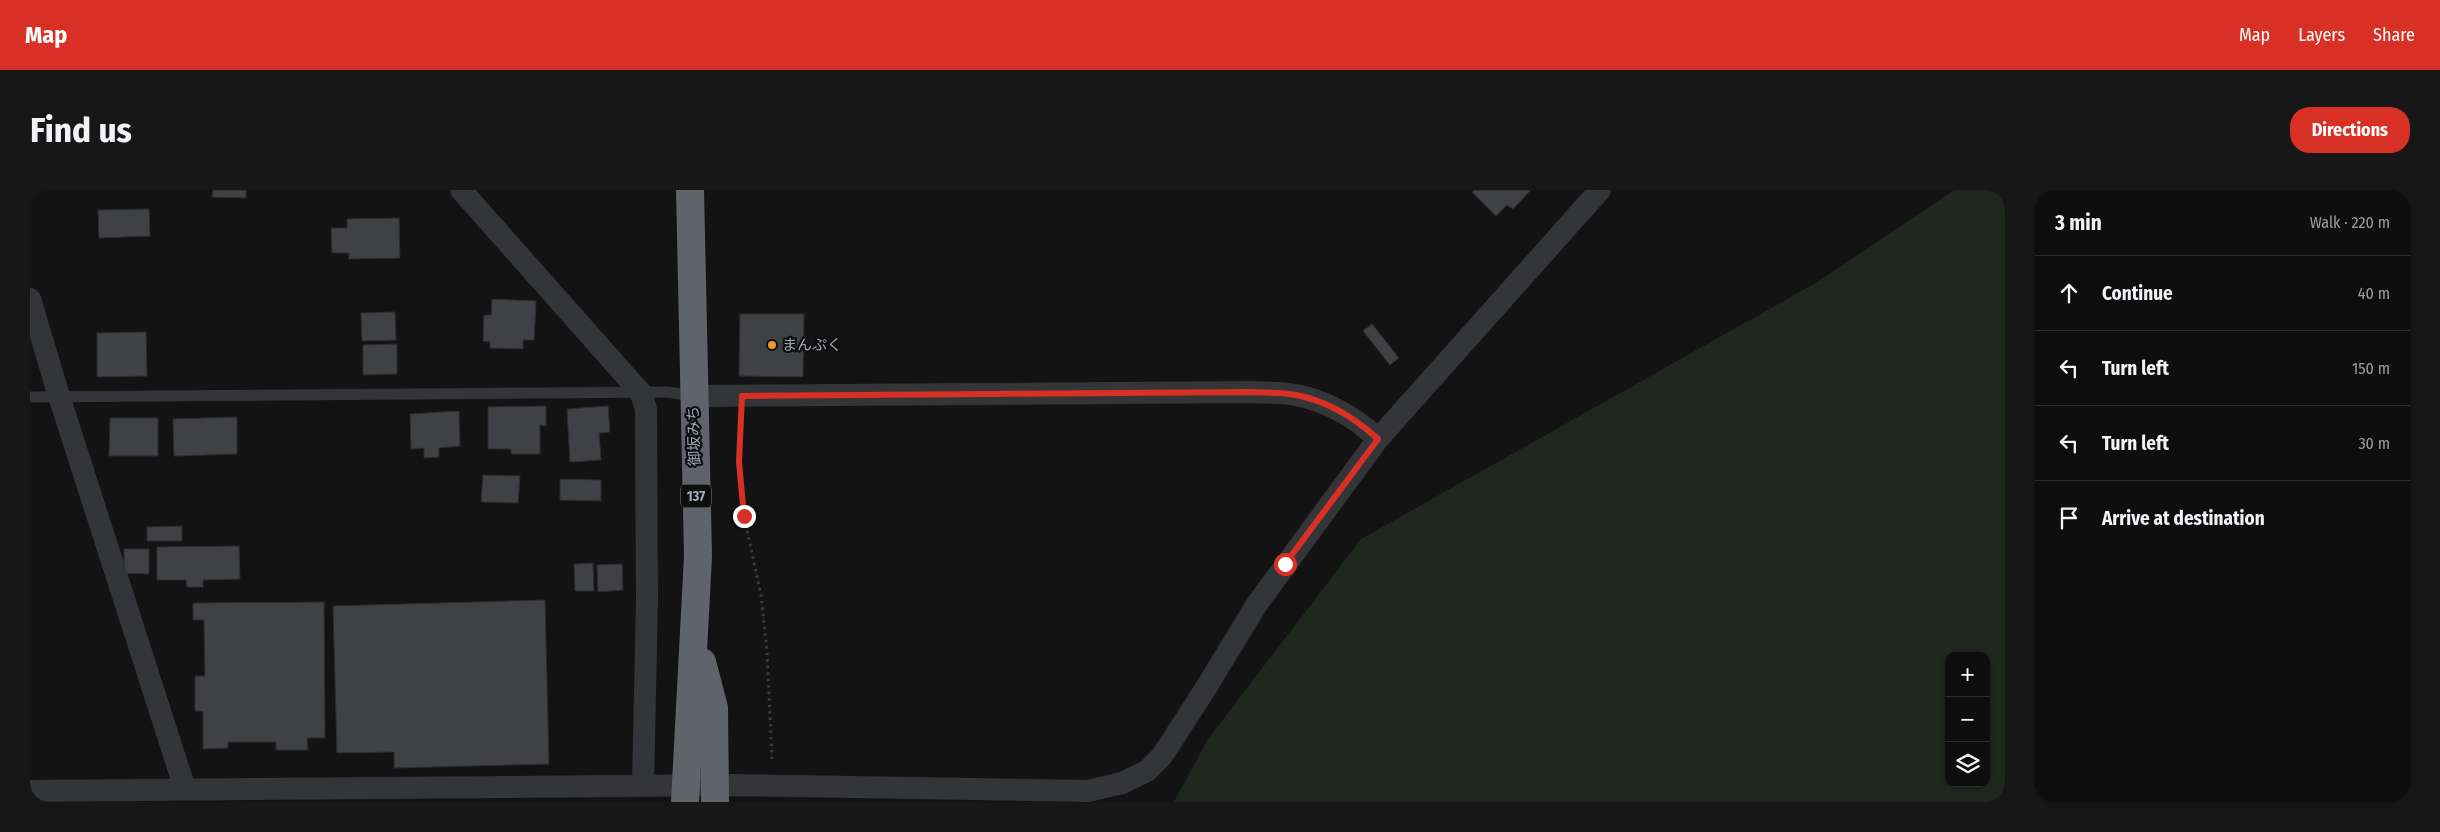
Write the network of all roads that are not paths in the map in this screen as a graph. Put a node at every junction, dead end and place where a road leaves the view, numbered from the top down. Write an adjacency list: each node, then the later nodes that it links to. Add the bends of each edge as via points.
1 (461, 190): 5 (street)
2 (690, 190): 7 (highway, 御坂みち / 137)
3 (1600, 190): 9 (street)
4 (30, 299): 6 (street)
5 (641, 393): 6 (lane); 7 (lane); 11 (street, via 646,409 647,600)
6 (59, 396): 8 (lane); 15 (street)
7 (693, 396): 9 (street, via 1295,394 1329,404); 10 (highway, 御坂みち / 137, via 698,556)
8 (30, 397)
9 (1378, 439): 14 (street, via 1257,604 1162,756 1147,771 1122,783 1088,791 773,786)
10 (695, 636): 13 (highway, 御坂みち / 137); 14 (highway, via 714,708)
11 (643, 785): 13 (street); 15 (street)
12 (30, 791): 15 (street)
13 (686, 794): 14 (street)
14 (715, 794)
15 (186, 796)

